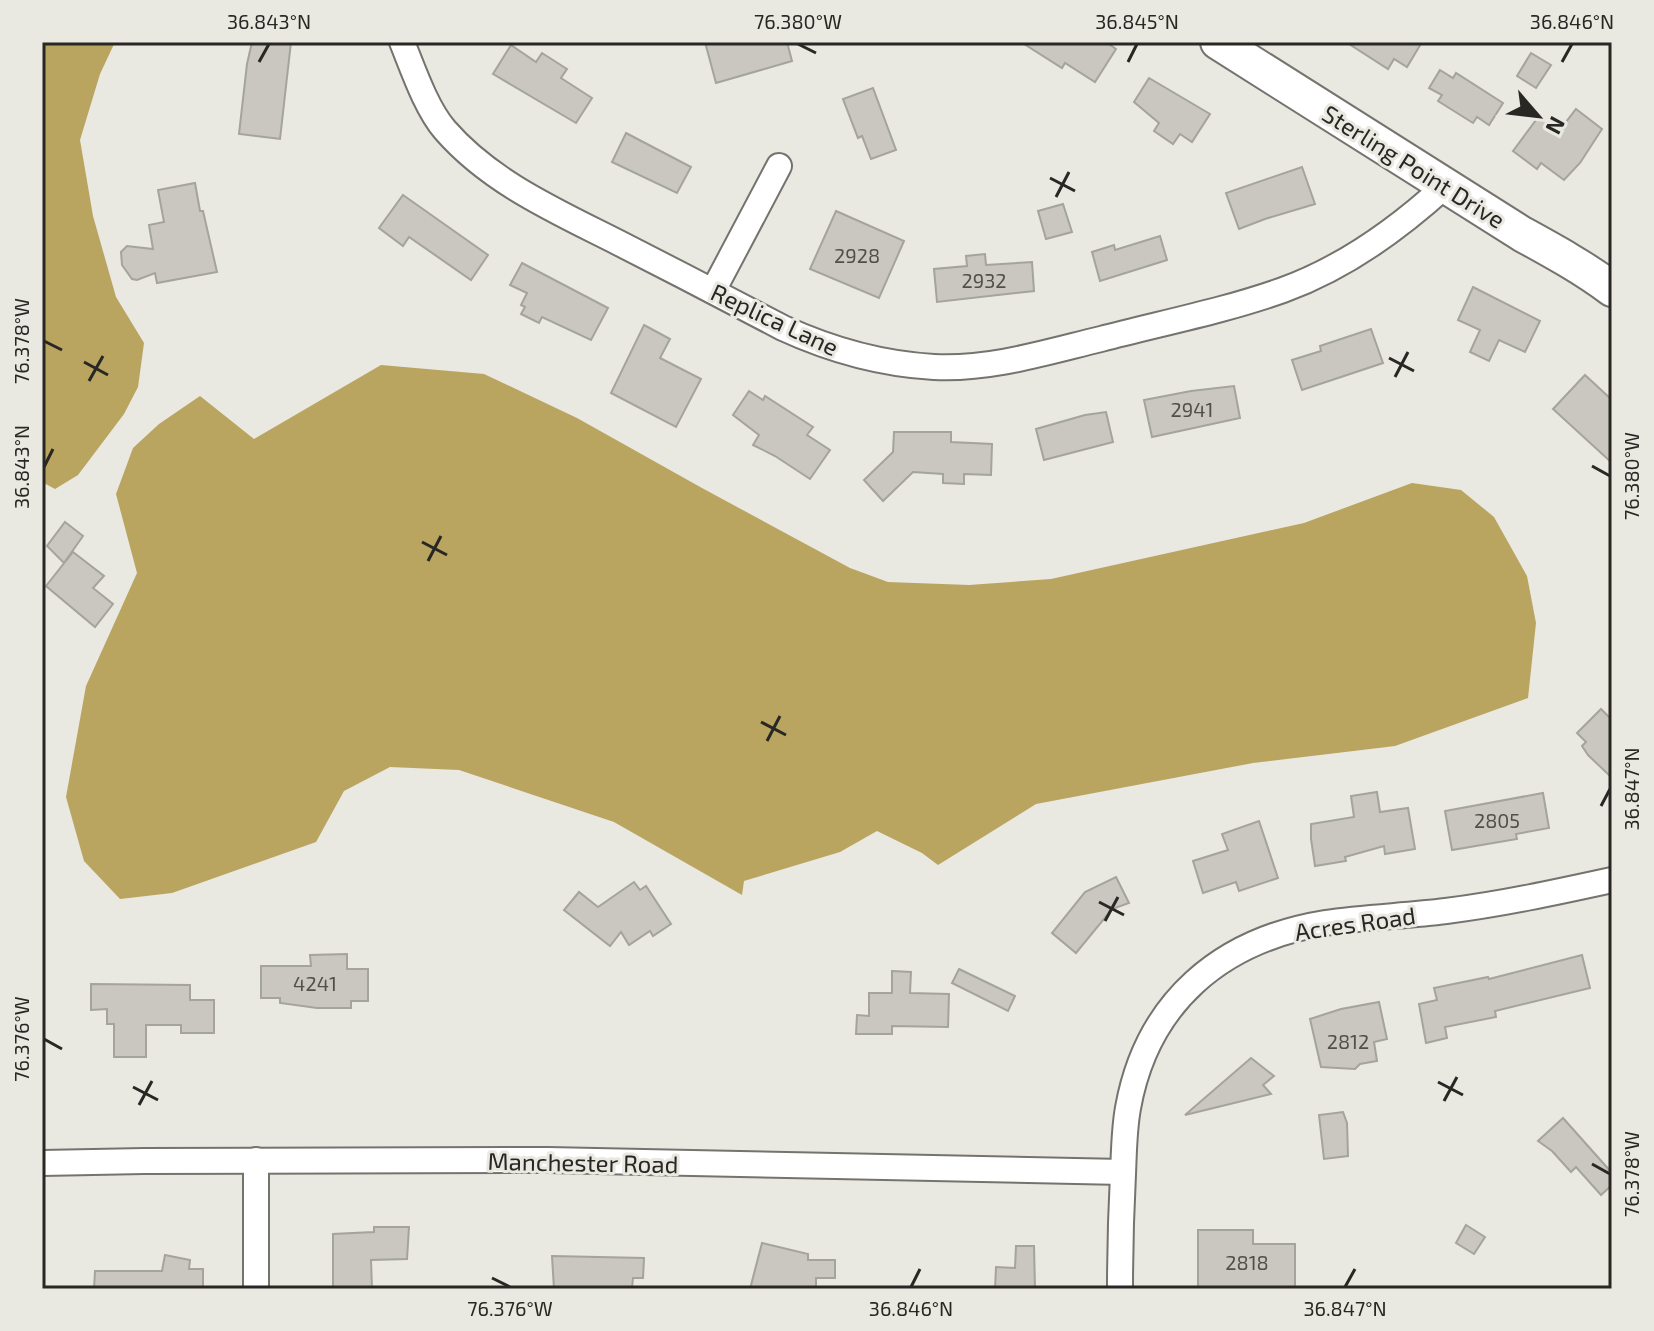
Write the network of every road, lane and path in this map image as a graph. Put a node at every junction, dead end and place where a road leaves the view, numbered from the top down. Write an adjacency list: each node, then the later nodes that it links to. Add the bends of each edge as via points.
1 (402, 42): 6 (street, Replica Lane, via 443,127 468,153 556,211)
2 (1224, 45): 4 (street, Sterling Point Drive)
3 (779, 166): 6 (street)
4 (1445, 186): 5 (street, Sterling Point Drive); 6 (street, Replica Lane, via 1375,243 1285,289 1238,305 982,365 937,367 849,354 783,328)
5 (1608, 281)
6 (713, 291)
7 (1612, 880): 10 (street, Acres Road, via 1448,911 1324,923 1283,933 1216,964 1168,1010 1151,1039 1128,1108)
8 (256, 1160): 9 (street, Manchester Road); 10 (street, Manchester Road, via 548,1160); 11 (street)
9 (42, 1163)
10 (1123, 1172): 12 (street, Acres Road)
11 (256, 1289)
12 (1120, 1289)

